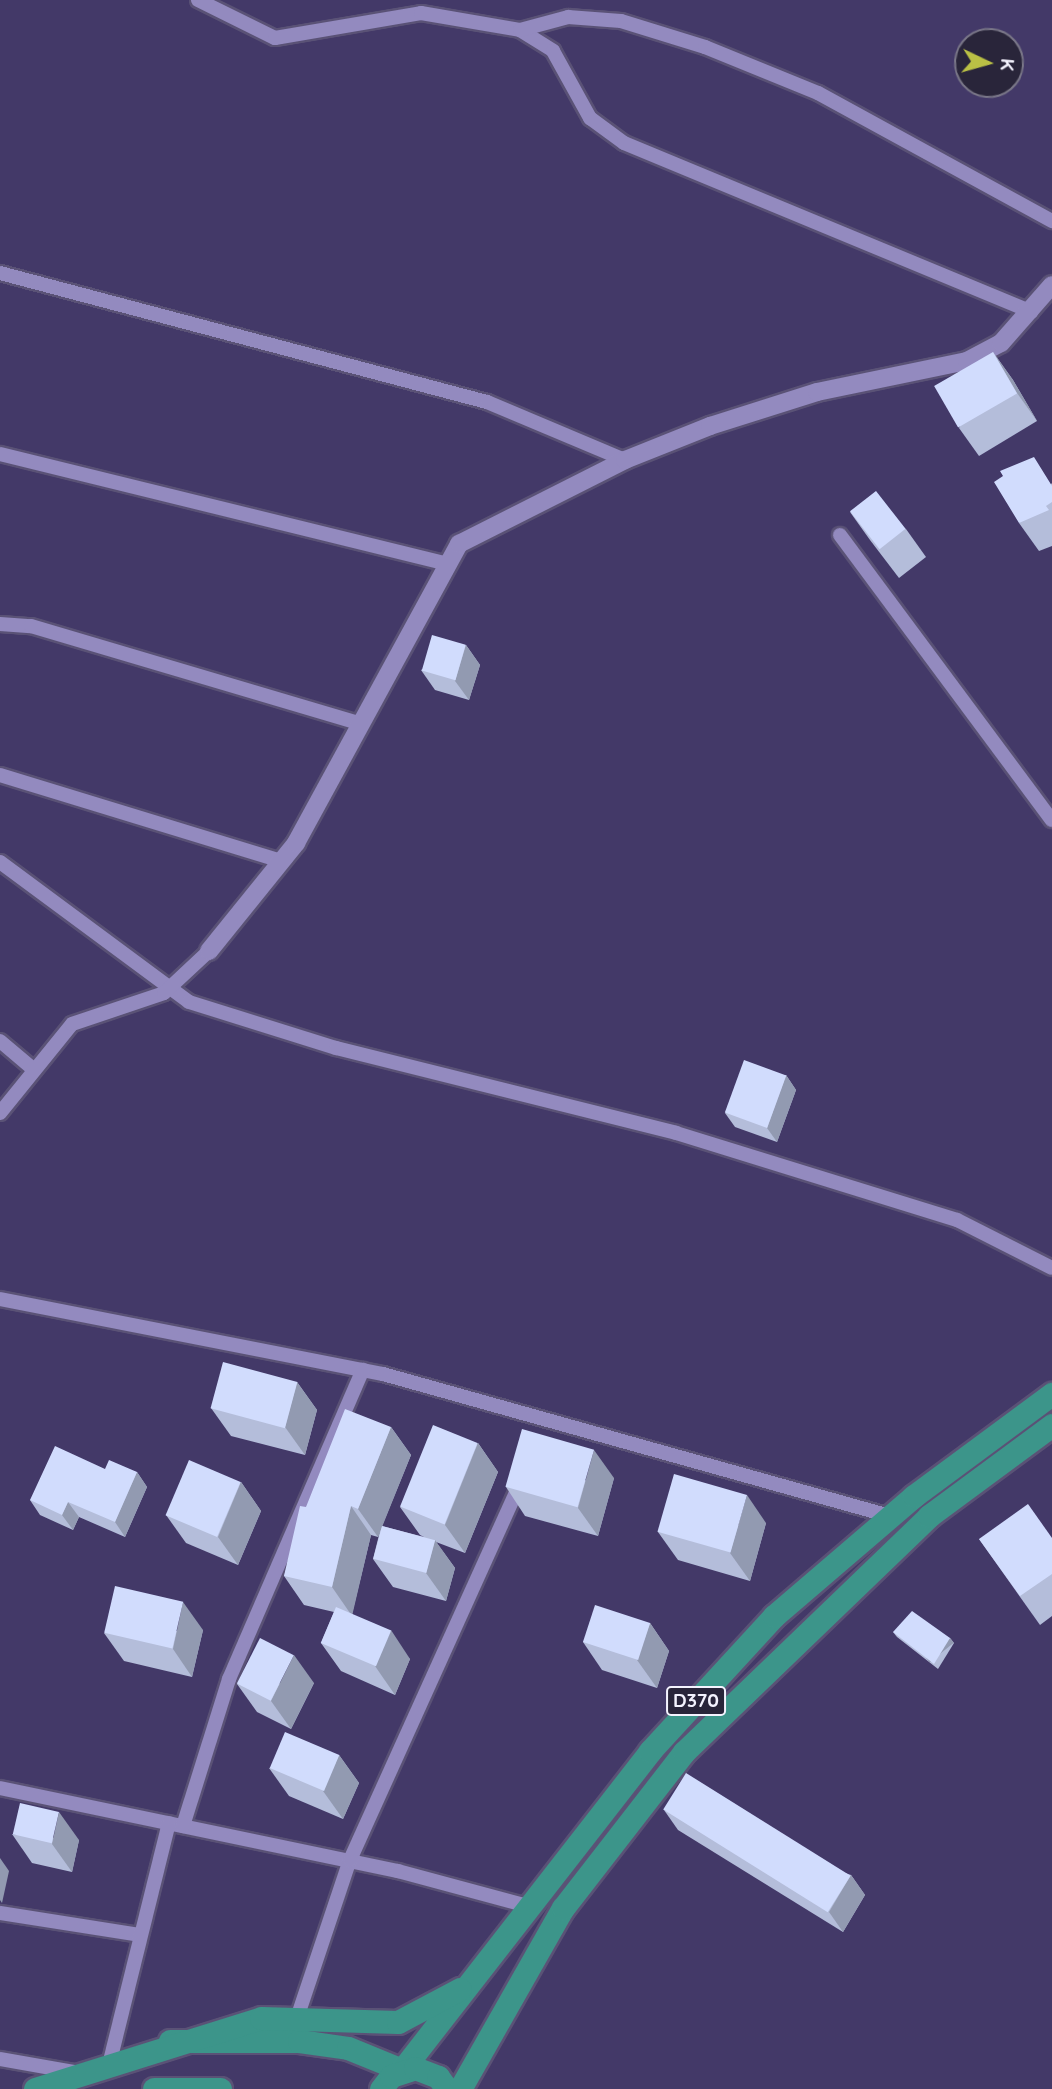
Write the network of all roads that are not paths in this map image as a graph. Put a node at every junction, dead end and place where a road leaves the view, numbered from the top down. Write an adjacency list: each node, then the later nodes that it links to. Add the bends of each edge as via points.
1 (198, 0): 2 (street, via 275,37 421,13)
2 (520, 30): 3 (street, via 568,17 621,21 705,47 818,93); 6 (street, via 553,51 590,118 624,143)
3 (1052, 221)
4 (0, 273): 8 (street, via 487,402)
5 (1052, 285): 6 (street)
6 (1031, 312): 8 (street, via 1001,343 967,361 817,392)
7 (0, 454): 10 (street)
8 (625, 460): 10 (street, via 459,544)
9 (840, 535): 14 (street)
10 (448, 564): 12 (street)
11 (0, 624): 12 (street, via 31,626)
12 (361, 724): 15 (street)
13 (0, 775): 15 (street)
14 (1052, 820)
15 (281, 861): 17 (street)
16 (0, 862): 18 (street)
17 (209, 951): 18 (street)
18 (173, 985): 20 (street, via 72,1024); 22 (street, via 189,1002 336,1048 676,1133 957,1220)
19 (0, 1041): 20 (street)
20 (32, 1068): 21 (street)
21 (0, 1113)
22 (1052, 1268)
23 (0, 1299): 24 (street)
24 (363, 1370): 28 (street, via 544,1427); 30 (street, via 229,1679)
25 (1052, 1394): 28 (highway, D370)
26 (1052, 1425): 47 (highway, D370, via 929,1516 684,1752 563,1908)
27 (524, 1472): 31 (street)
28 (890, 1516): 32 (highway, D370, via 774,1616 650,1751)
29 (0, 1788): 30 (street)
30 (176, 1824): 31 (street); 34 (street)
31 (350, 1860): 32 (street); 36 (street)
32 (527, 1906): 35 (highway, D370)
33 (0, 1913): 34 (street)
34 (140, 1935): 39 (street)
35 (469, 1984): 36 (highway, D370, via 398,2022); 40 (highway, D370)
36 (296, 2021): 37 (highway, D370, via 261,2018)
37 (170, 2041): 39 (highway, D370); 40 (highway, via 299,2041 348,2048)
38 (0, 2059): 41 (street)
39 (110, 2060): 41 (highway, D370)
40 (402, 2070): 45 (highway); 46 (highway, via 427,2071)
41 (74, 2072): 43 (highway, D370)
42 (214, 2088): 44 (highway)
43 (35, 2089)
44 (155, 2089)
45 (381, 2089)
46 (447, 2089)
47 (460, 2089)

